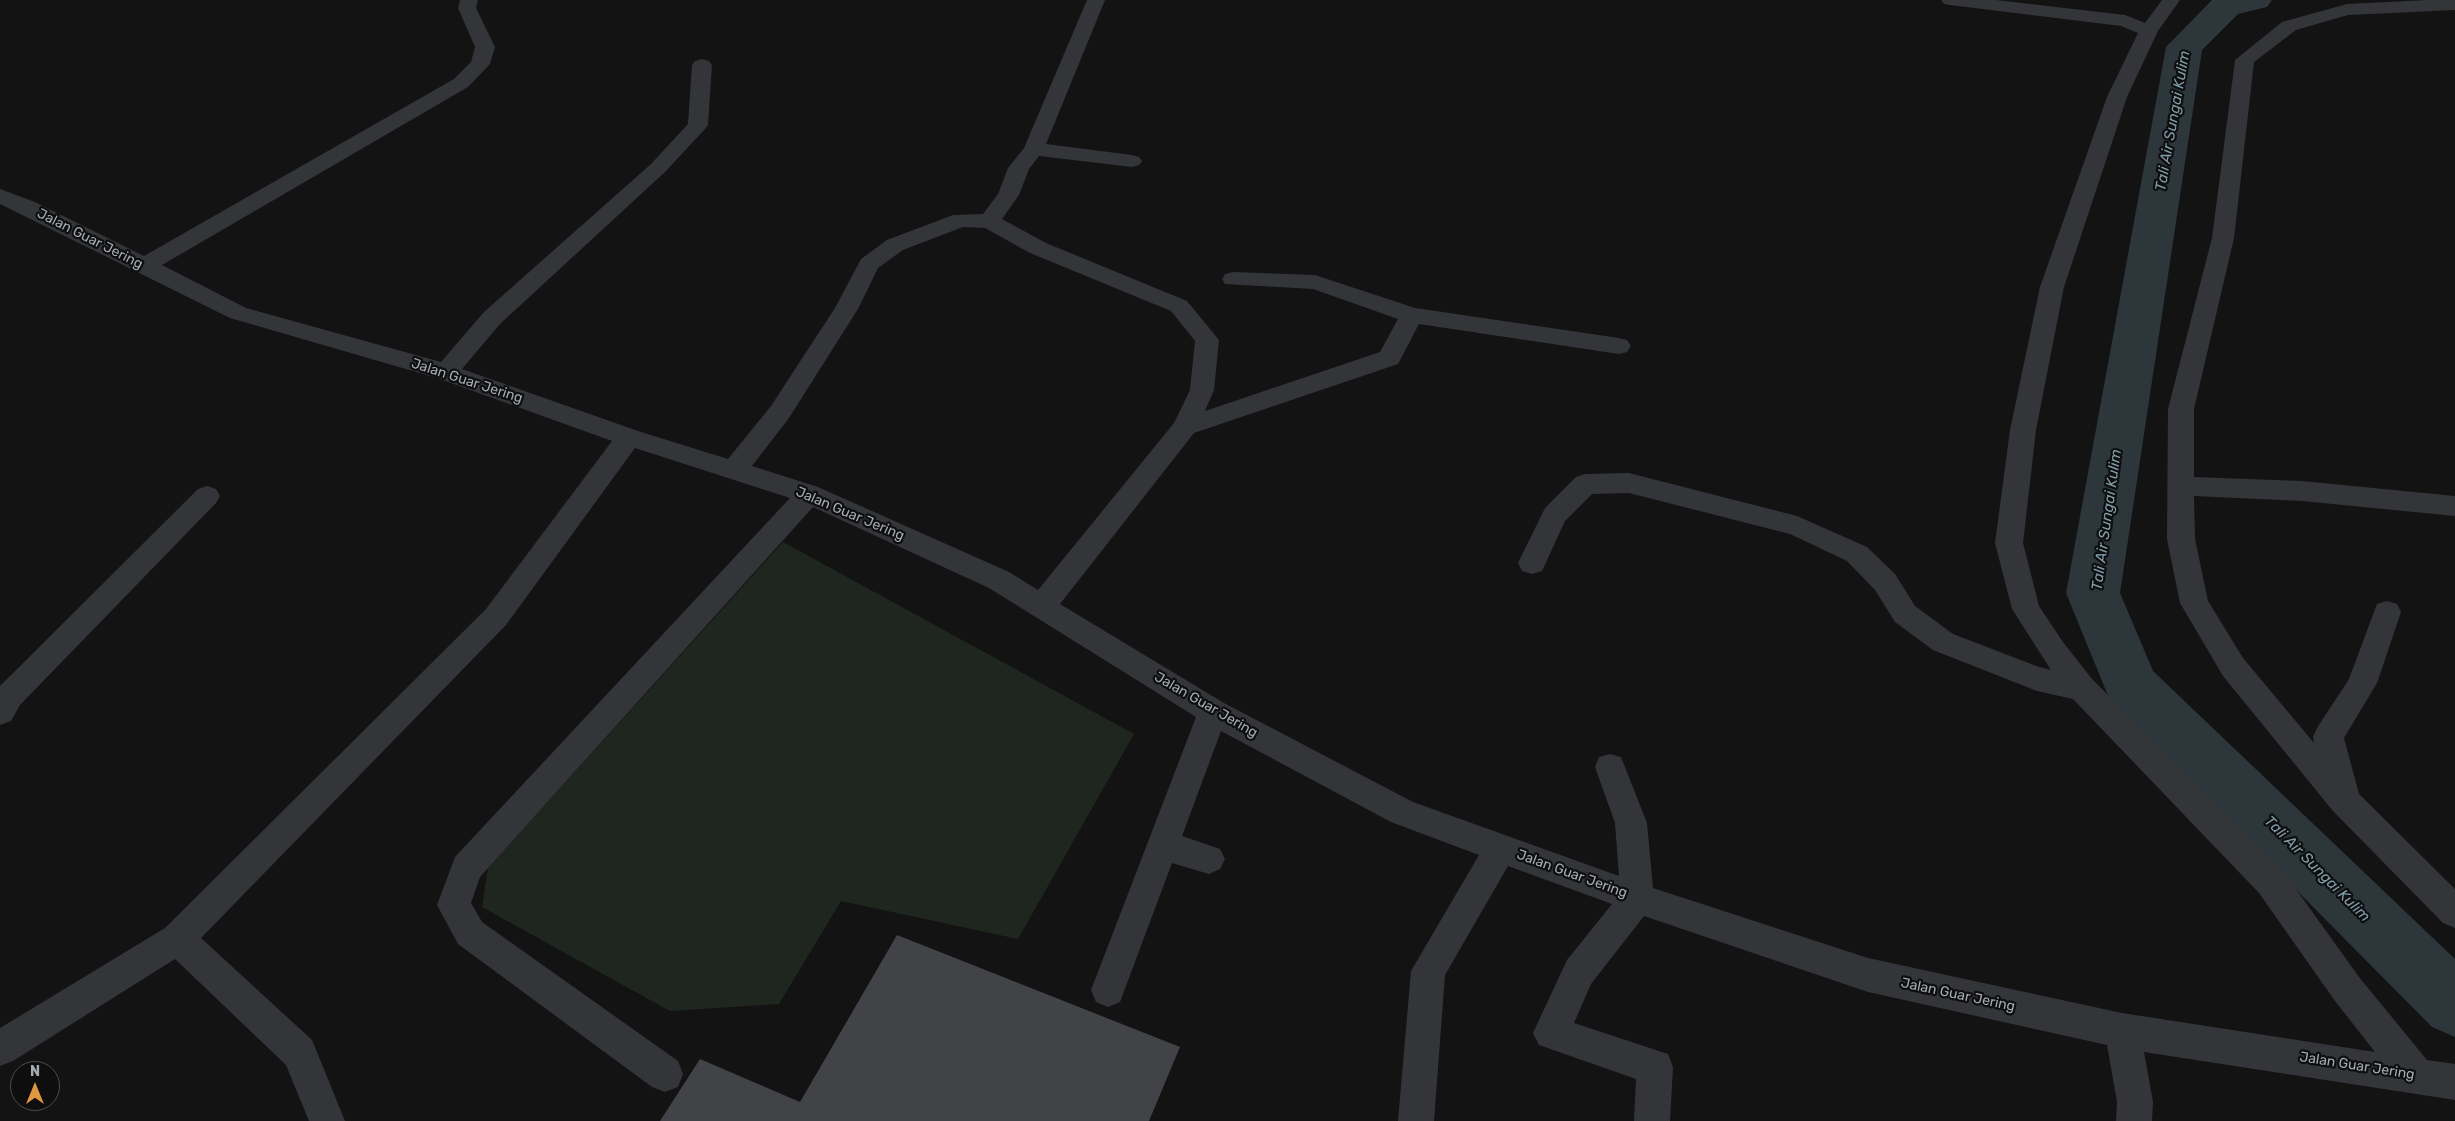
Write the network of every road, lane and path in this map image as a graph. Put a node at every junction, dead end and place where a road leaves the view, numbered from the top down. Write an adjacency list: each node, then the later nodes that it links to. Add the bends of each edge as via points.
1 (470, 0): 12 (street, via 467,8 485,47 480,64 461,83)
2 (1096, 0): 8 (street)
3 (1950, 0): 6 (street, via 2125,21)
4 (2171, 0): 6 (street)
5 (2455, 4): 20 (street, via 2347,10 2289,26 2245,60 2222,238 2181,409)
6 (2149, 31): 27 (street, via 2117,97 2052,287 2023,430 2010,543 2026,610)
7 (702, 65): 16 (street, via 698,126 658,168 492,318)
8 (1034, 149): 9 (street); 11 (street, via 1019,168 1008,195)
9 (1132, 161)
10 (0, 196): 12 (street, Jalan Guar Jering)
11 (989, 221): 17 (street, via 1038,248 1179,306 1206,340 1202,390); 19 (street, via 961,220 895,245 869,264 846,309 780,412)
12 (144, 266): 16 (street, Jalan Guar Jering, via 238,313)
13 (1233, 279): 14 (street, via 1315,282)
14 (1412, 315): 15 (street); 17 (street, via 1389,358)
15 (1619, 346)
16 (446, 372): 18 (street, Jalan Guar Jering)
17 (1185, 427): 25 (street)
18 (629, 437): 19 (street, Jalan Guar Jering); 37 (street, via 496,617)
19 (734, 470): 21 (street, Jalan Guar Jering)
20 (2181, 486): 23 (street, via 2302,491); 31 (street, via 2181,538 2194,603 2233,668)
21 (809, 494): 25 (street, Jalan Guar Jering, via 999,580); 41 (street, via 467,868 454,905 470,933)
22 (207, 496): 28 (street, via 9,696)
23 (2455, 506)
24 (1532, 563): 27 (street, via 1554,515 1585,484 1629,483 1797,526 1857,554 1885,582 1904,614 1942,642 2037,679)
25 (1042, 606): 29 (street, Jalan Guar Jering)
26 (2388, 612): 31 (street, via 2362,683 2328,737)
27 (2082, 688): 42 (street, via 2271,882 2347,989)
28 (0, 712)
29 (1213, 712): 32 (street); 33 (street, Jalan Guar Jering, via 1402,812)
30 (1610, 767): 35 (street, via 1630,823)
31 (2344, 801): 36 (street)
32 (1163, 845): 34 (street); 38 (street)
33 (1501, 848): 35 (street, Jalan Guar Jering); 45 (street, via 1428,971)
34 (1209, 859)
35 (1637, 898): 39 (street, Jalan Guar Jering, via 1868,975); 46 (street, via 1579,972 1551,1033 1655,1066)
36 (2455, 912)
37 (177, 939): 40 (street); 44 (street, via 299,1054)
38 (1108, 990)
39 (2122, 1031): 42 (street, Jalan Guar Jering); 47 (street, via 2135,1102)
40 (0, 1048)
41 (665, 1074)
42 (2416, 1075): 43 (street, Jalan Guar Jering)
43 (2455, 1082)
44 (326, 1121)
45 (1416, 1121)
46 (1652, 1121)
47 (2134, 1121)

